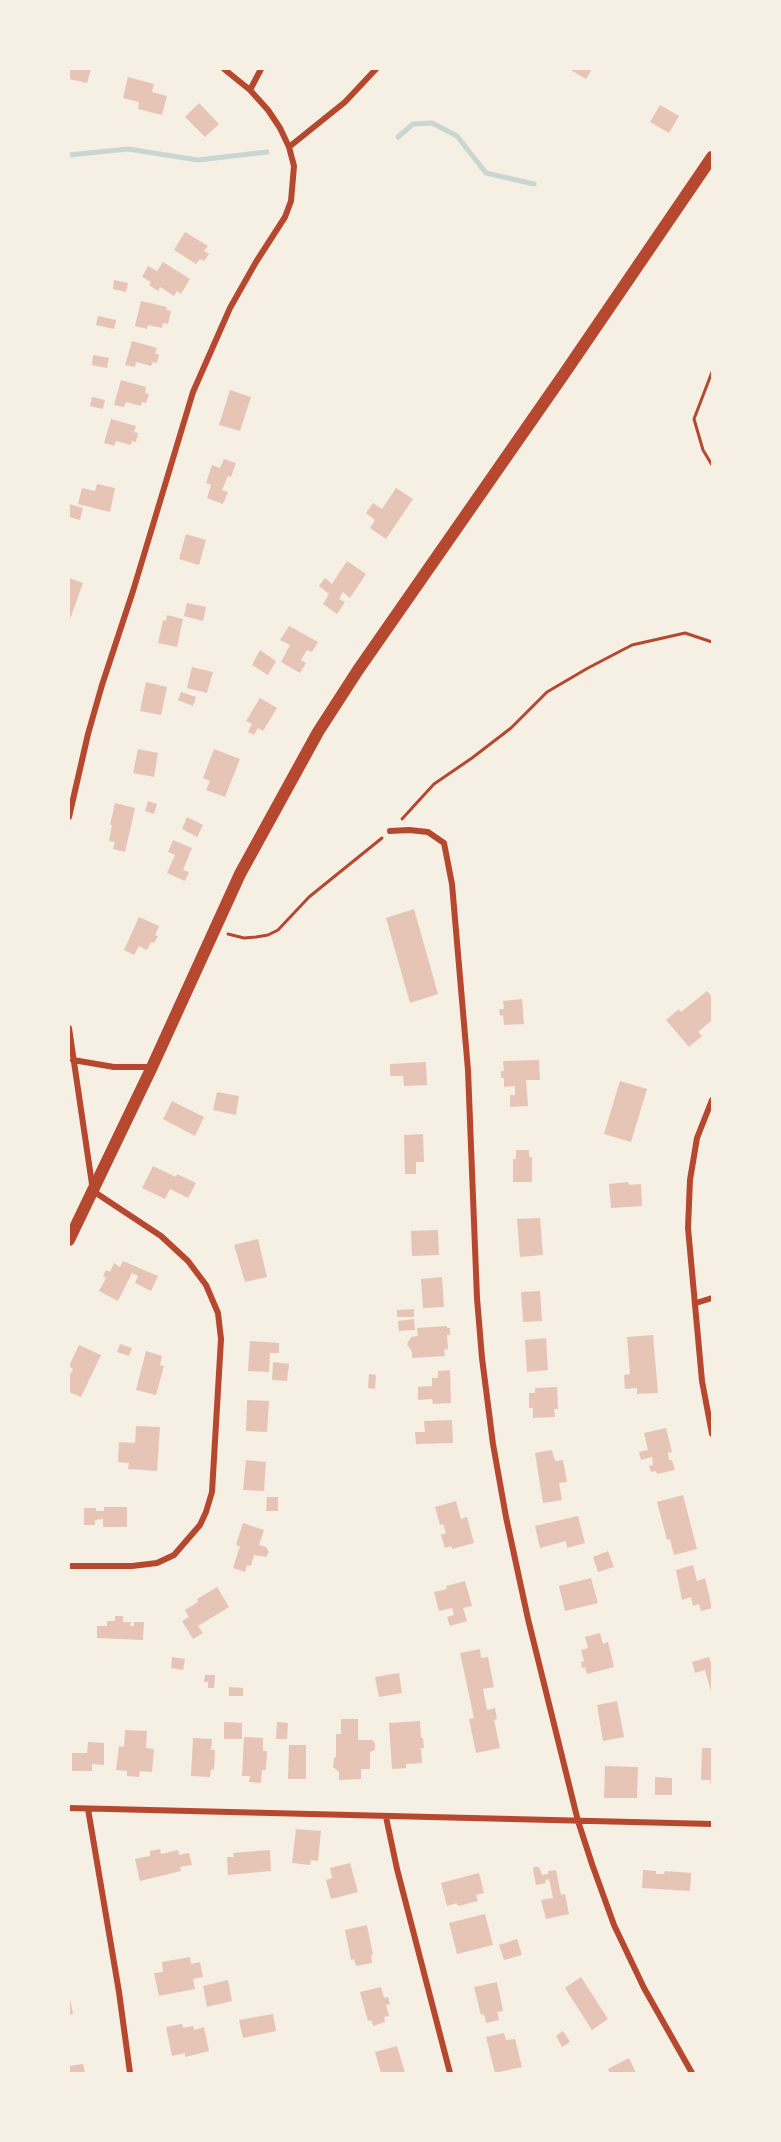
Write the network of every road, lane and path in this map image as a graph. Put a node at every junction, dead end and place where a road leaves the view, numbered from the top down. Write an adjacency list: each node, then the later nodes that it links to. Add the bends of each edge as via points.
1 (224, 69): 4 (street)
2 (261, 69): 4 (street)
3 (376, 69): 5 (street, via 345,102)
4 (250, 90): 5 (street, via 268,110)
5 (289, 147): 10 (street, via 294,166 291,201 230,308 193,392 102,685)
6 (712, 157): 12 (main road, via 318,732 262,832)
7 (712, 372): 8 (path, via 694,419)
8 (712, 465)
9 (712, 642): 11 (path, via 685,633 632,645 547,692 510,728 434,784)
10 (69, 817)
11 (390, 831): 12 (path, via 309,897 278,930 244,938); 26 (street, via 428,832 444,843 452,884 468,1070 477,1298 493,1444 526,1608)
12 (214, 930): 15 (main road)
13 (69, 1028): 14 (street)
14 (73, 1060): 15 (street, via 114,1067); 17 (street)
15 (152, 1067): 17 (main road)
16 (712, 1100): 20 (street, via 697,1138 690,1180 688,1228)
17 (93, 1191): 18 (main road); 22 (street, via 161,1236 206,1285 218,1313 220,1375 212,1492 206,1512 188,1541 174,1555 157,1563)
18 (69, 1240)
19 (712, 1298): 20 (street)
20 (696, 1303): 21 (street, via 702,1381)
21 (712, 1434)
22 (69, 1566)
23 (69, 1808): 24 (street)
24 (88, 1809): 25 (street); 28 (street)
25 (386, 1817): 26 (street); 29 (street)
26 (578, 1821): 27 (street); 30 (street, via 614,1925)
27 (712, 1824)
28 (130, 2073)
29 (450, 2073)
30 (692, 2073)

